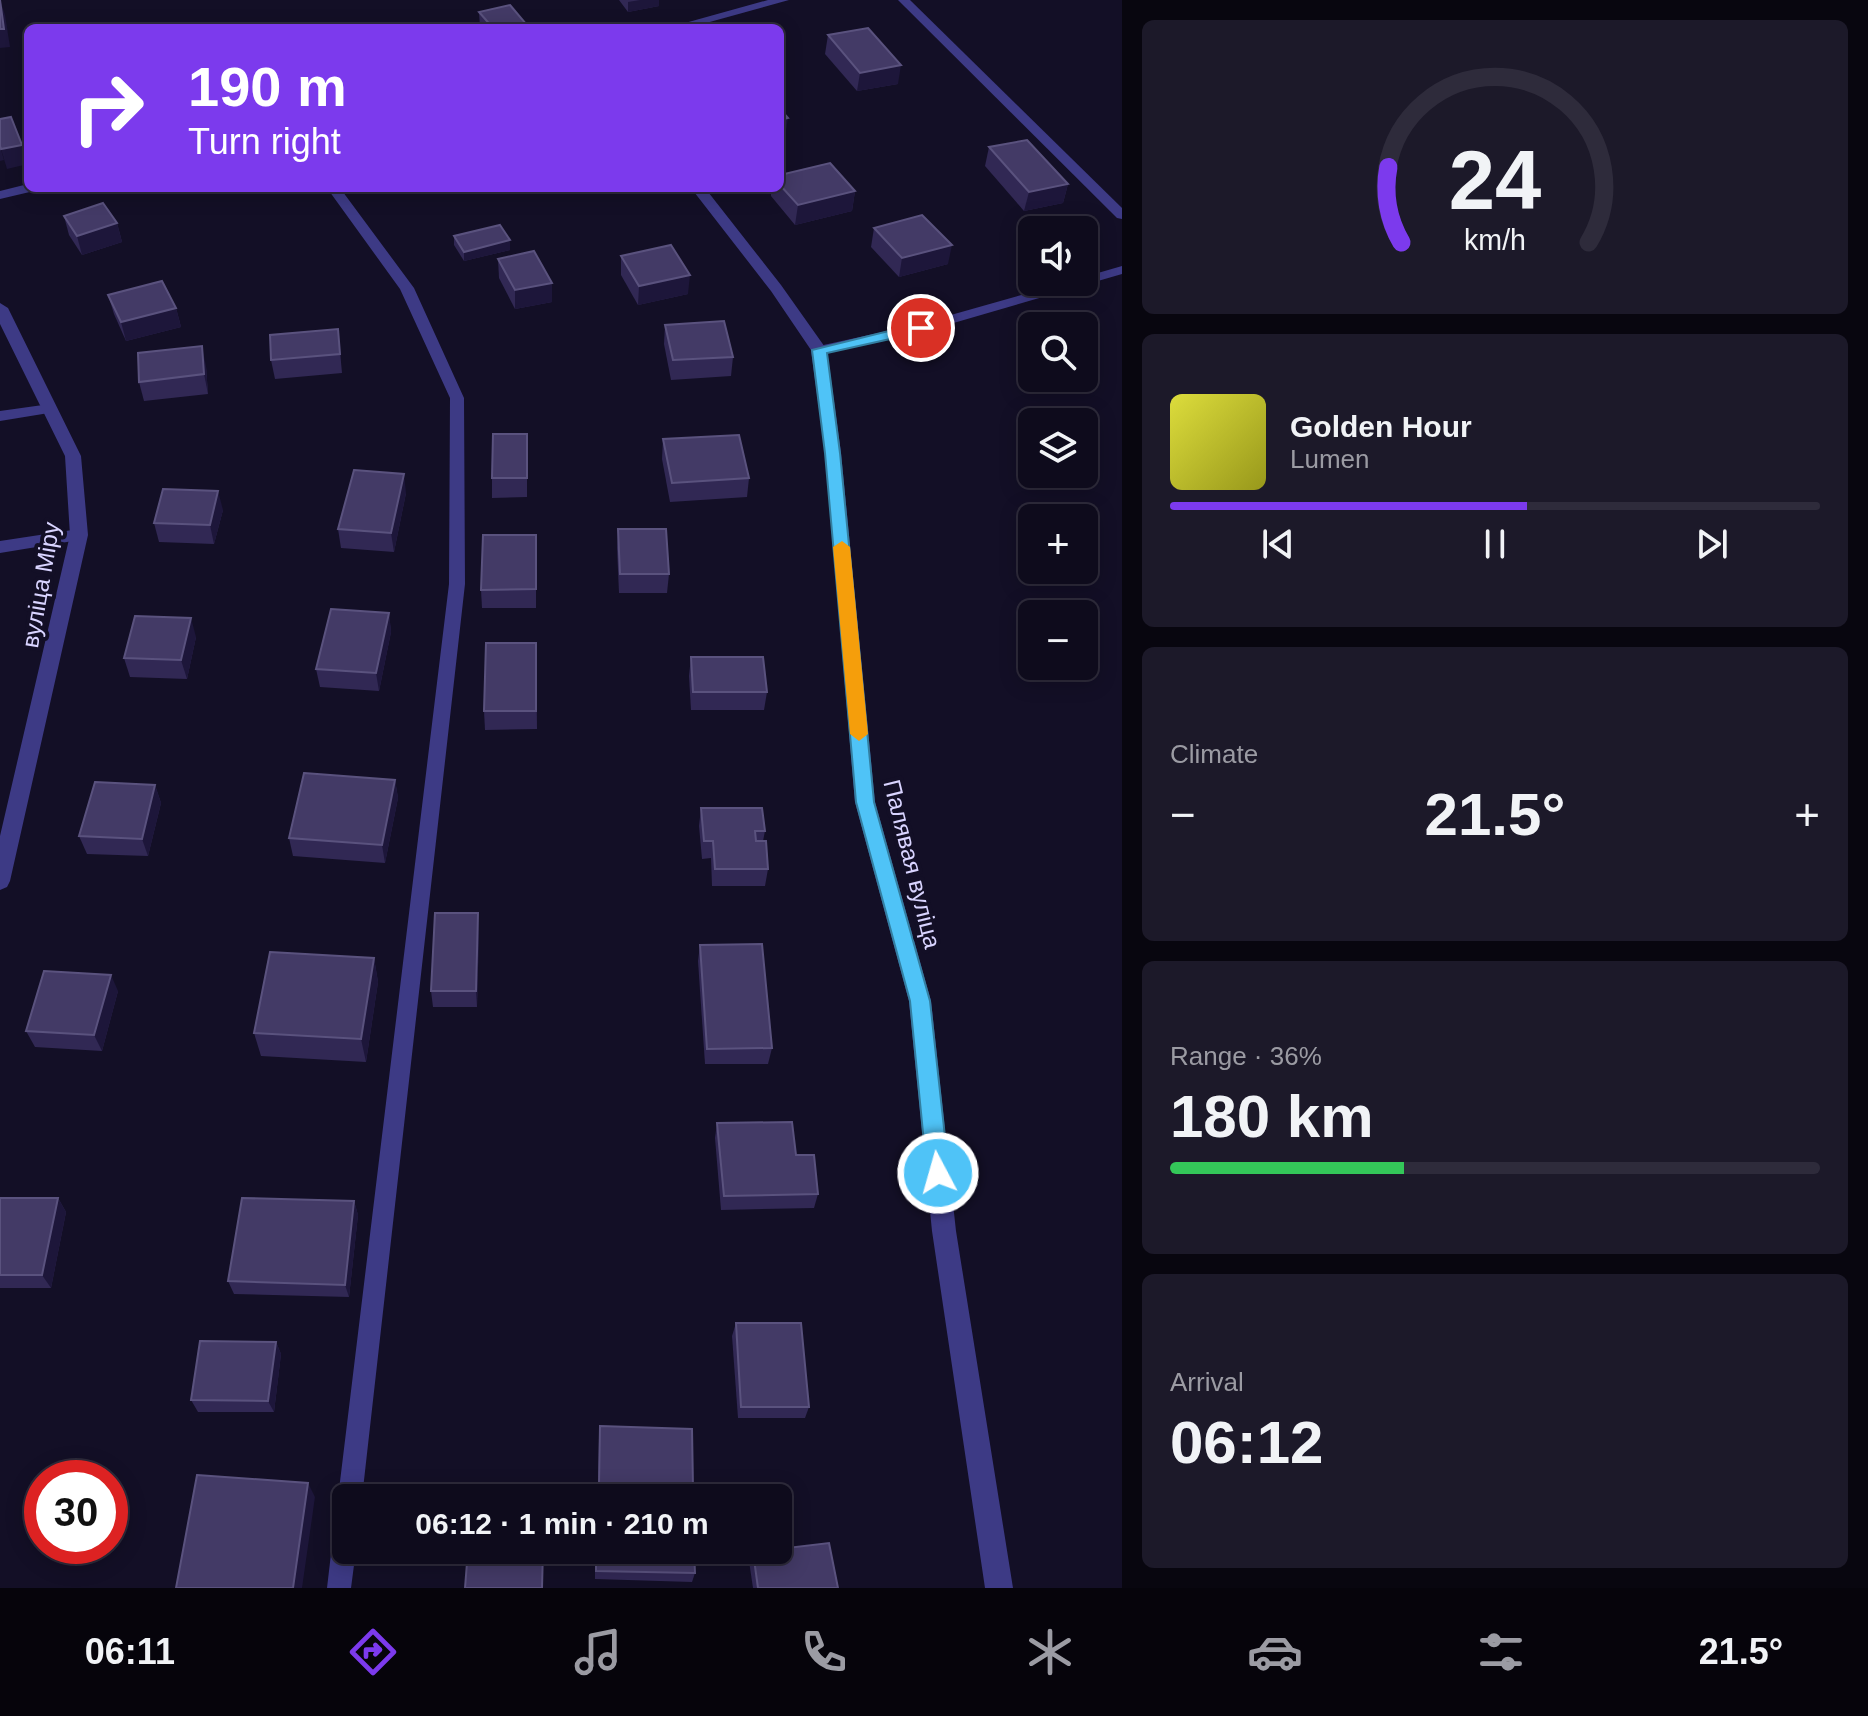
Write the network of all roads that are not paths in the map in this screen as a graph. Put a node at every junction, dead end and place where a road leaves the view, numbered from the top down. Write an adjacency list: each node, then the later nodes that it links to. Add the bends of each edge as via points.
1 (783, 0): 3 (street)
2 (904, 0): 8 (lane)
3 (689, 24)
4 (24, 189): 7 (street)
5 (336, 192): 19 (lane, via 407,288 457,398 457,584)
6 (701, 192): 13 (street, Палявая вуліца)
7 (0, 195)
8 (1122, 215)
9 (1122, 270): 10 (lane)
10 (1098, 277)
11 (1034, 296): 13 (lane)
12 (0, 308): 14 (street, вуліца Міру)
13 (819, 350): 22 (street, Палявая вуліца, via 865,802 920,1001 944,1231)
14 (50, 409): 15 (lane); 16 (street, вуліца Міру, via 73,456)
15 (0, 416)
16 (79, 535): 17 (lane); 18 (street, вуліца Міру)
17 (0, 547)
18 (0, 881)
19 (352, 1484)
20 (342, 1564): 21 (lane)
21 (339, 1588)
22 (999, 1588)

